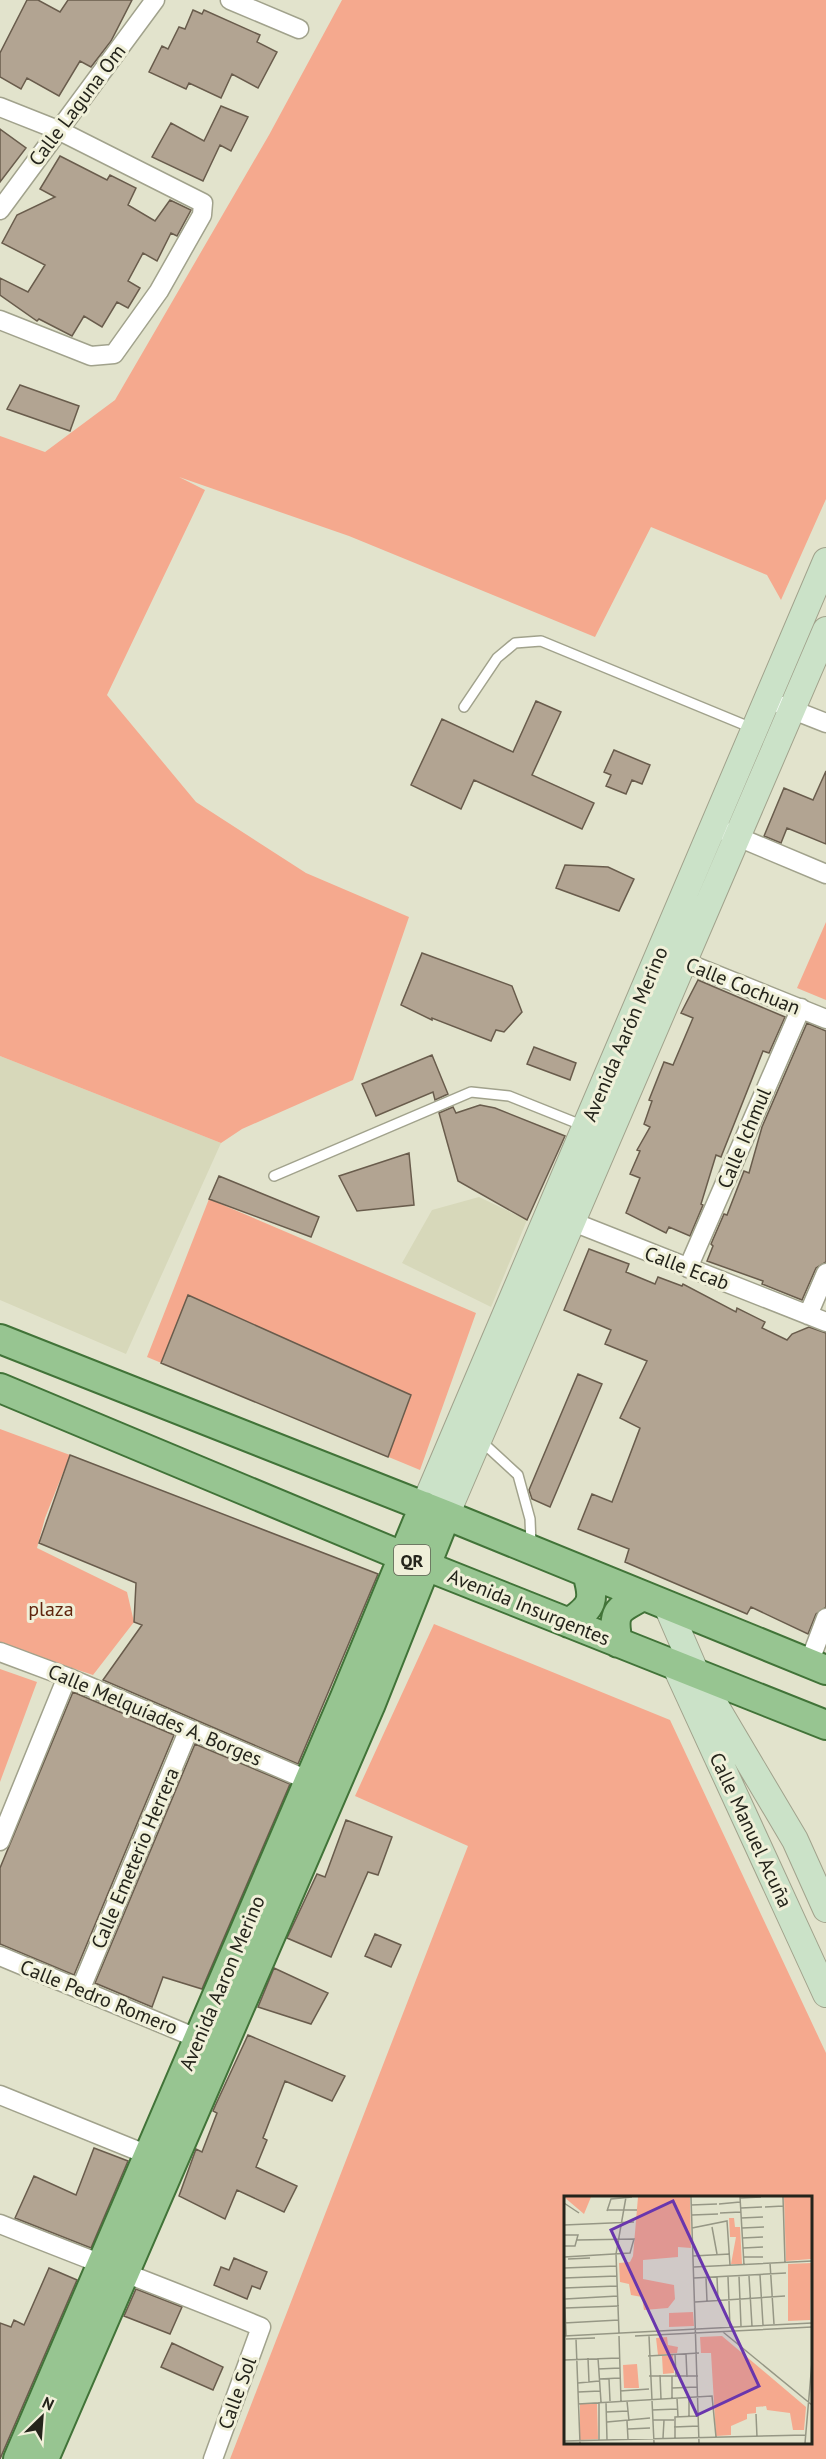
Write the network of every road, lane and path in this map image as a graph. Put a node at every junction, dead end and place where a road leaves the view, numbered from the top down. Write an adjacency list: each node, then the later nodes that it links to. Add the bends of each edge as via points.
1 (155, 0): 5 (street, Calle Laguna Om)
2 (230, 0): 3 (street)
3 (299, 29)
4 (0, 107): 5 (street)
5 (58, 130): 6 (street, Calle Laguna Om); 7 (street, via 203,202 202,215 159,291 114,354 91,356)
6 (0, 210)
7 (0, 320)
8 (826, 561): 10 (main road, Avenida Aarón Merino)
9 (826, 630): 12 (main road, Avenida Aarón Merino)
10 (767, 700): 12 (street); 14 (main road, Avenida Aarón Merino)
11 (464, 707): 14 (lane, via 497,658 515,643 541,641)
12 (792, 709): 13 (street); 16 (main road, Avenida Aarón Merino)
13 (826, 723)
14 (755, 729): 15 (main road, Avenida Aarón Merino)
15 (714, 825): 16 (street); 18 (main road, Avenida Aarón Merino)
16 (737, 837): 17 (street); 19 (main road, Avenida Aarón Merino)
17 (826, 874)
18 (660, 952): 19 (street, Calle Cochuan); 22 (main road, Avenida Aarón Merino)
19 (683, 962): 20 (street, Calle Cochuan); 24 (main road, Avenida Aarón Merino)
20 (801, 1008): 21 (street, Calle Cochuan); 25 (street, Calle Ichmul)
21 (826, 1019)
22 (585, 1127): 23 (lane, via 509,1096 471,1092); 24 (main road, Avenida Aarón Merino)
23 (274, 1176)
24 (560, 1217): 25 (street, Calle Ecab); 31 (main road, Avenida Aarón Merino); 32 (main road, Avenida Aarón Merino)
25 (688, 1268): 27 (street, Calle Ecab)
26 (826, 1273): 27 (street)
27 (808, 1314): 28 (street, Calle Ecab)
28 (826, 1322)
29 (0, 1339): 32 (main road)
30 (0, 1388): 34 (main road, Avenida Insurgentes / QR)
31 (479, 1439): 32 (main road, Avenida Aarón Merino); 33 (lane, via 518,1474 530,1519)
32 (435, 1511): 33 (main road); 34 (main road, Avenida Aaron Merino)
33 (531, 1550): 35 (main road)
34 (415, 1562): 38 (main road, Avenida Insurgentes / QR); 46 (main road, Avenida Aaron Merino)
35 (587, 1573): 36 (main road); 38 (main road, via 593,1594 591,1603)
36 (655, 1601): 39 (main road, via 622,1606 614,1622); 41 (main road); 42 (main road, Calle Manuel Acuña)
37 (826, 1618): 41 (street)
38 (569, 1623): 39 (main road, Avenida Insurgentes / QR)
39 (618, 1642): 42 (main road, Avenida Insurgentes / QR)
40 (0, 1652): 43 (street, Calle Melquíades A. Borges)
41 (818, 1666)
42 (686, 1669): 44 (main road, Avenida Insurgentes / QR); 48 (main road, Calle Manuel Acuña, via 795,1840); 51 (main road, Calle Manuel Acuña)
43 (67, 1677): 45 (street, Calle Melquíades A. Borges); 47 (street)
44 (826, 1725)
45 (189, 1728): 46 (street, Calle Melquíades A. Borges); 50 (street, Calle Emeterio Herrera)
46 (321, 1786): 52 (main road, Avenida Aaron Merino)
47 (0, 1841)
48 (826, 1909)
49 (0, 1956): 50 (street, Calle Pedro Romero)
50 (81, 1988): 52 (street, Calle Pedro Romero)
51 (826, 1994)
52 (210, 2043): 54 (main road, Avenida Aaron Merino); 56 (main road, Avenida Aaron Merino)
53 (0, 2095): 54 (street)
54 (148, 2155): 56 (main road, Avenida Aaron Merino)
55 (0, 2224): 56 (street)
56 (113, 2268): 57 (main road, Avenida Aaron Merino); 58 (main road, Avenida Aaron Merino); 59 (street, Calle Sol, via 261,2327)
57 (18, 2459)
58 (44, 2459)
59 (213, 2459)

